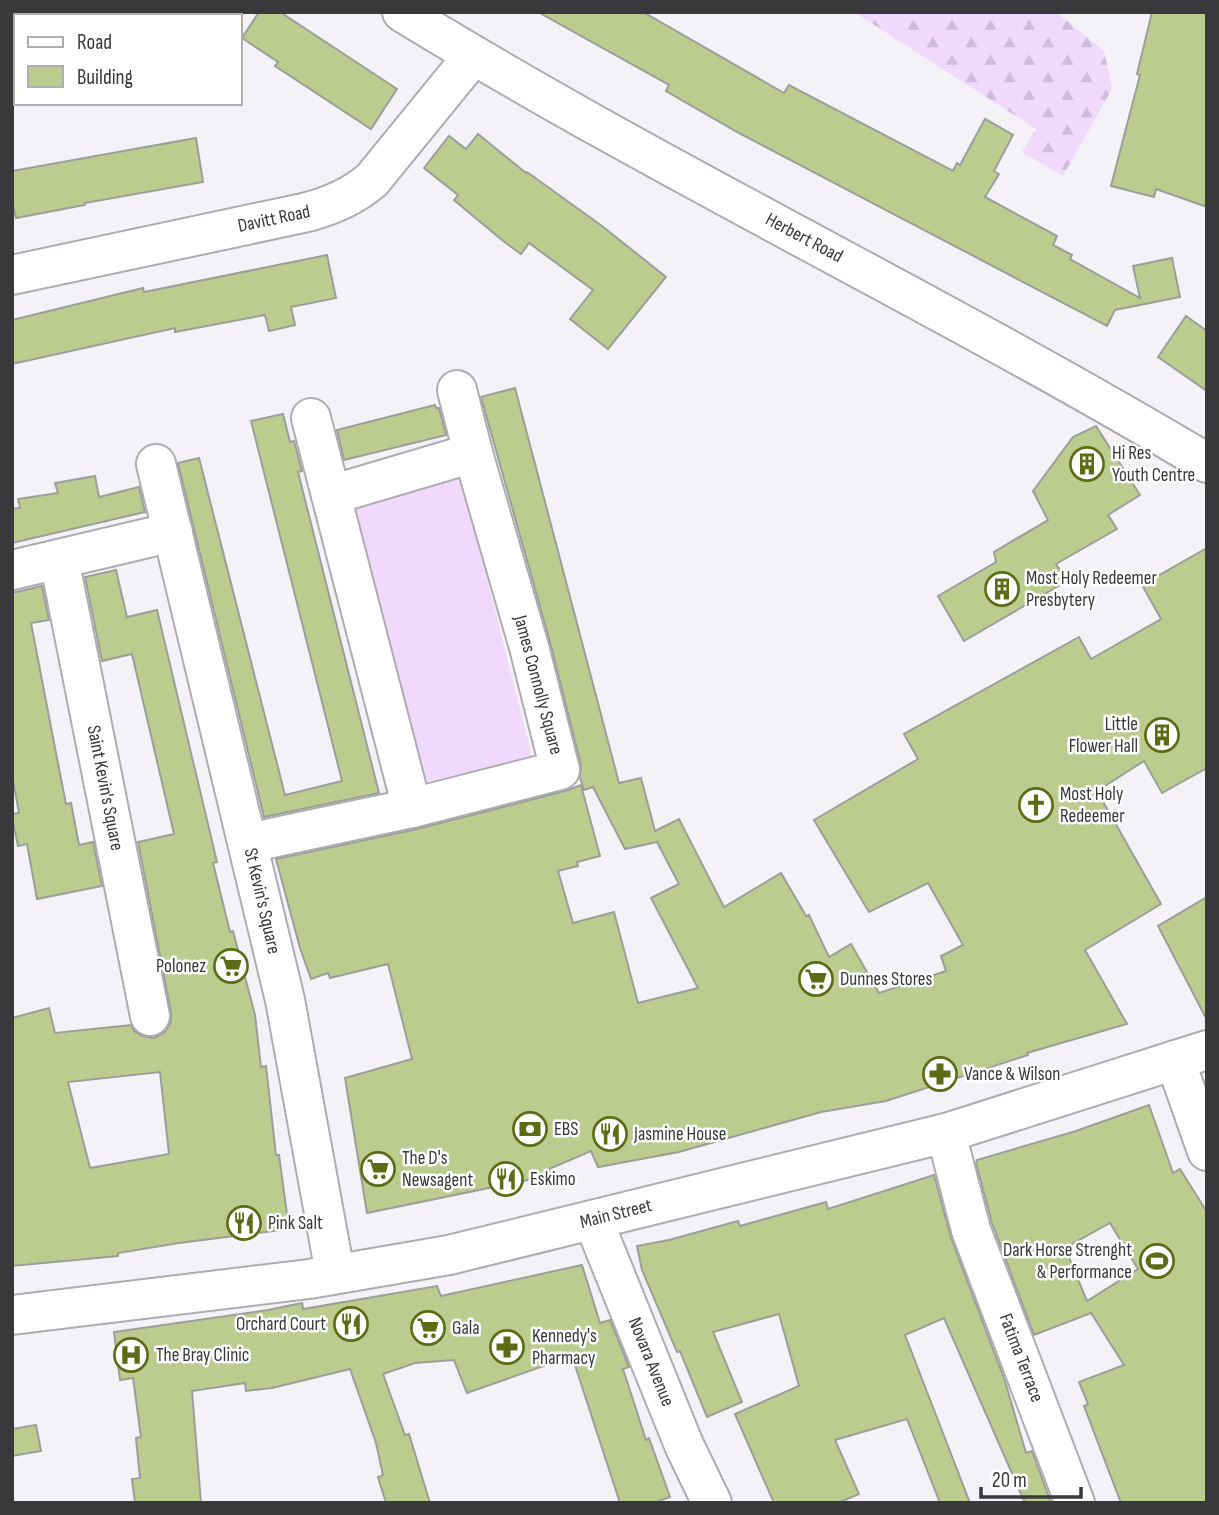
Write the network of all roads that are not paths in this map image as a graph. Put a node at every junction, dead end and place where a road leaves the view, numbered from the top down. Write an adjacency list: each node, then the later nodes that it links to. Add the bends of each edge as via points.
1 (402, 12): 2 (street, Herbert Road)
2 (472, 55): 3 (street, Davitt Road, via 358,192 312,211); 7 (street, Herbert Road, via 1054,374)
3 (12, 275)
4 (457, 390): 6 (street, James Connolly Square)
5 (311, 418): 9 (street)
6 (473, 453): 9 (street); 13 (street, James Connolly Square, via 560,770)
7 (1207, 463)
8 (156, 464): 10 (street, St Kevin's Square)
9 (331, 495): 13 (street)
10 (173, 532): 11 (street); 14 (street, St Kevin's Square)
11 (59, 559): 12 (street); 15 (street, Saint Kevin's Square)
12 (12, 570)
13 (412, 808): 14 (street, James Connolly Square)
14 (248, 843): 20 (street, St Kevin's Square, via 285,1000)
15 (150, 1016)
16 (1191, 1055): 17 (street, Main Street); 18 (street)
17 (946, 1133): 19 (street, Main Street); 23 (street, Fatima Terrace, via 971,1230)
18 (1207, 1151)
19 (593, 1220): 20 (street, Main Street, via 449,1255); 22 (street, Novara Avenue)
20 (335, 1273): 21 (street, Main Street)
21 (12, 1315)
22 (712, 1503)
23 (1075, 1503)

